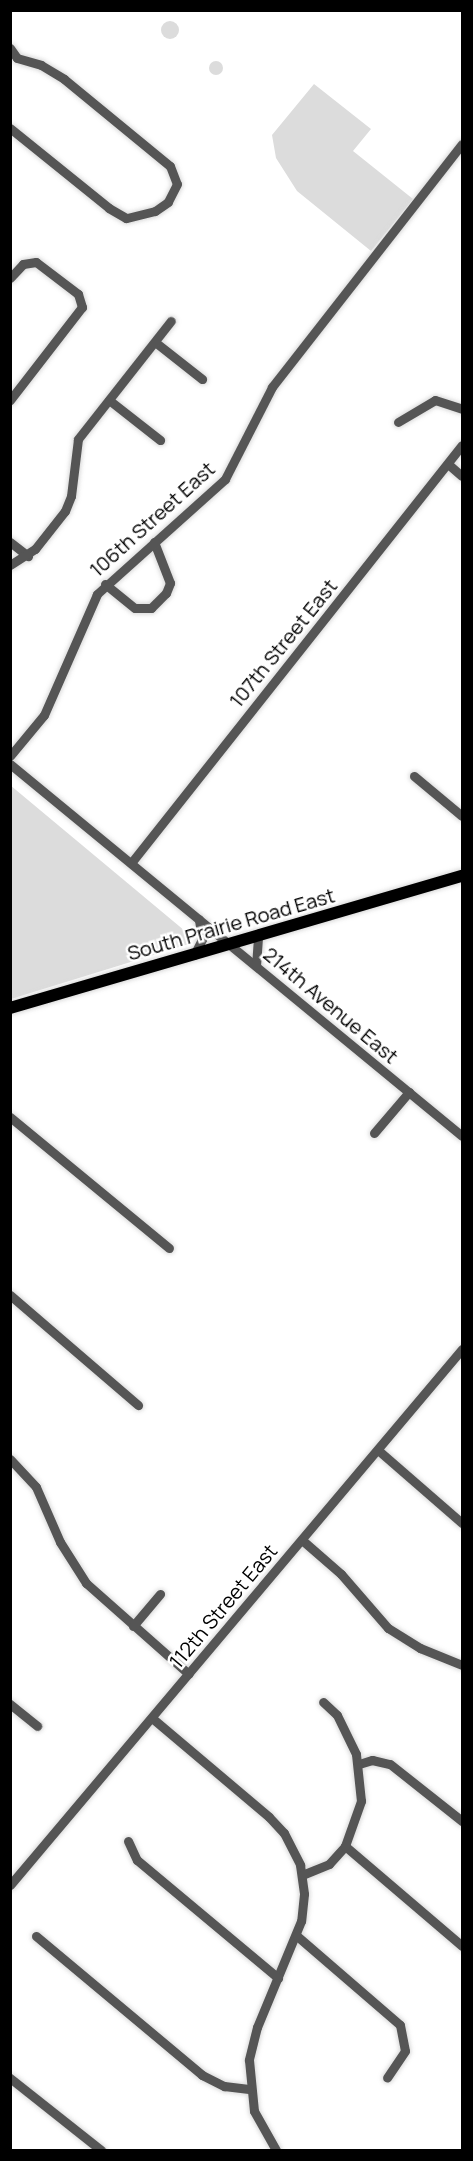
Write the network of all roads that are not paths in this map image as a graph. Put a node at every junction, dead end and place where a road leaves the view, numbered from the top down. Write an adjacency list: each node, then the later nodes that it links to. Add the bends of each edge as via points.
1 (10, 48): 2 (street)
2 (14, 59): 3 (street, via 41,65 64,79 170,166 177,184 168,202 140,217 126,218)
3 (10, 128)
4 (462, 144): 18 (street, 106th Street East, via 272,387 225,479)
5 (10, 278): 9 (street, via 22,264 31,261 78,294 82,308)
6 (171, 321): 7 (street)
7 (155, 342): 8 (street); 10 (street)
8 (202, 380)
9 (10, 400)
10 (109, 400): 13 (street); 19 (street, via 78,440 69,504)
11 (462, 409): 12 (street, via 435,400)
12 (398, 422)
13 (160, 440)
14 (462, 445): 15 (street, 107th Street East)
15 (448, 464): 16 (street); 26 (street, 107th Street East)
16 (462, 476)
17 (10, 542): 19 (street)
18 (154, 542): 21 (street, 106th Street East); 21 (street, via 170,583 151,608 135,608)
19 (28, 556): 20 (street)
20 (10, 565)
21 (105, 584): 22 (street, 106th Street East, via 91,603 44,715)
22 (10, 756)
23 (10, 764): 26 (street, 214th Avenue East)
24 (414, 776): 25 (street)
25 (462, 816)
26 (131, 863): 28 (street, 214th Avenue East)
27 (462, 876): 29 (main road, South Prairie Road East)
28 (199, 919): 30 (street, 214th Avenue East); 31 (street, via 202,939)
29 (258, 936): 30 (main road, South Prairie Road East); 32 (street)
30 (230, 945): 31 (main road, South Prairie Road East); 32 (street, 214th Avenue East)
31 (194, 955): 33 (main road, South Prairie Road East)
32 (256, 966): 34 (street, 214th Avenue East)
33 (10, 1008)
34 (409, 1092): 36 (street); 37 (street, 214th Avenue East)
35 (10, 1117): 38 (street)
36 (374, 1133)
37 (462, 1136)
38 (169, 1248)
39 (10, 1295): 41 (street)
40 (462, 1349): 42 (street, 112th Street East)
41 (138, 1405)
42 (378, 1450): 44 (street); 45 (street, 112th Street East)
43 (10, 1459): 47 (street, via 36,1487 60,1542 86,1582)
44 (462, 1523)
45 (302, 1540): 48 (street, via 341,1574 388,1628 420,1648); 49 (street, 112th Street East)
46 (160, 1594): 47 (street)
47 (134, 1626): 49 (street)
48 (462, 1665)
49 (189, 1674): 52 (street, 112th Street East)
50 (323, 1702): 54 (street, via 337,1715)
51 (10, 1704): 53 (street)
52 (152, 1718): 58 (street, via 269,1817 294,1850); 59 (street, 112th Street East)
53 (37, 1726)
54 (359, 1764): 55 (street, via 372,1760 390,1764); 57 (street, via 361,1801)
55 (462, 1821)
56 (128, 1841): 63 (street, via 137,1860)
57 (345, 1846): 58 (street, via 328,1864); 62 (street)
58 (302, 1875): 61 (street, via 303,1906)
59 (10, 1885)
60 (36, 1936): 66 (street, via 202,2075 224,2086)
61 (297, 1936): 63 (street); 65 (street, via 400,2025 405,2051)
62 (462, 1946)
63 (278, 1978): 66 (street, via 253,2040)
64 (10, 2078): 67 (street)
65 (387, 2078)
66 (249, 2090): 68 (street, via 262,2130)
67 (100, 2151)
68 (276, 2151)

